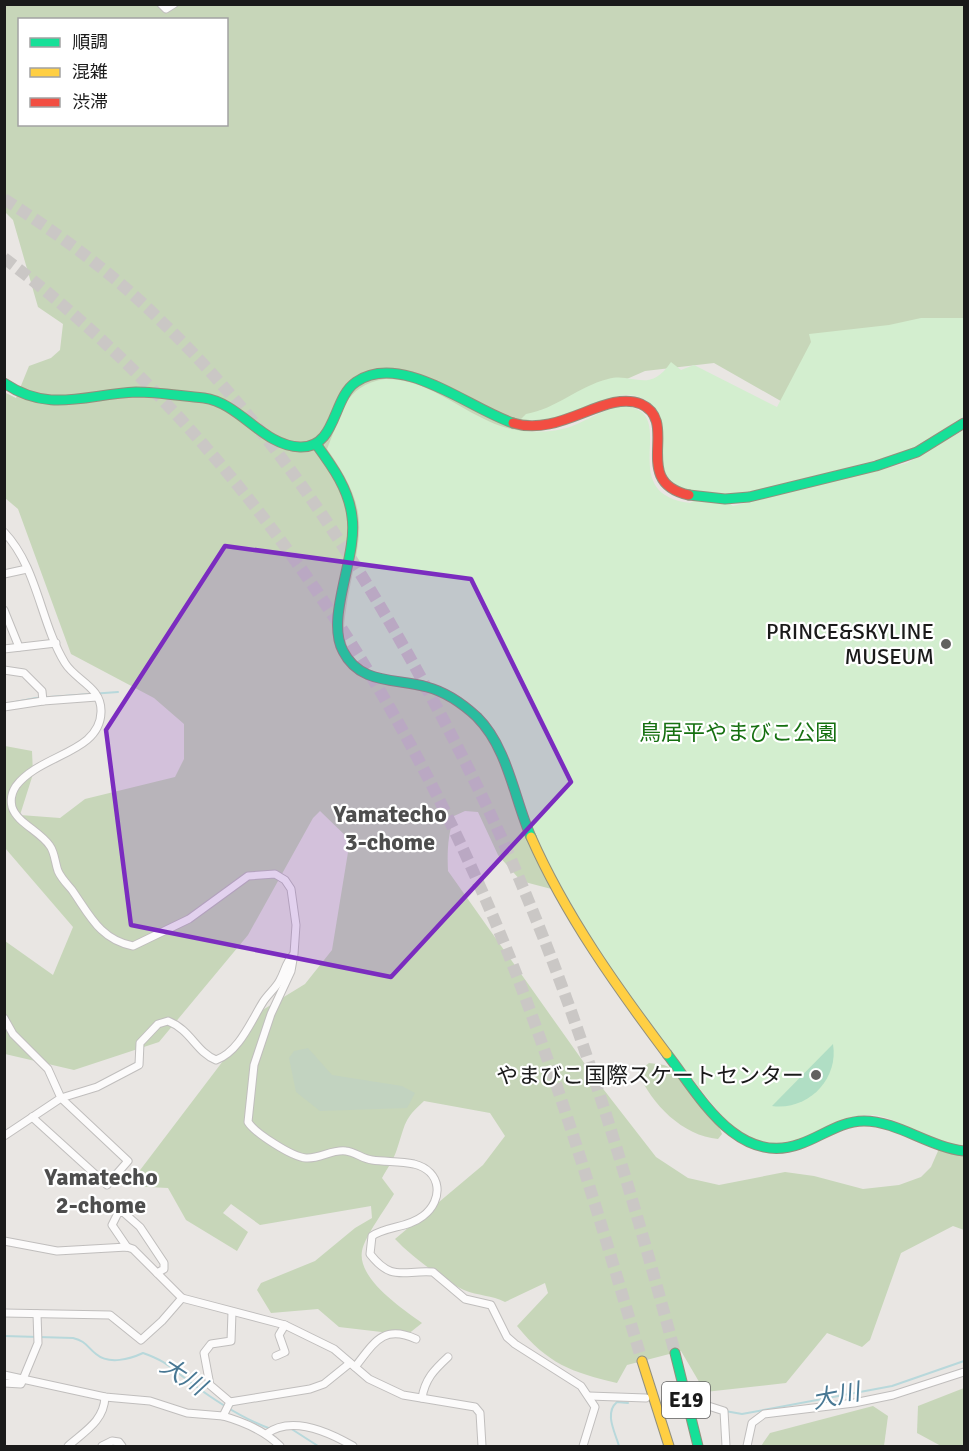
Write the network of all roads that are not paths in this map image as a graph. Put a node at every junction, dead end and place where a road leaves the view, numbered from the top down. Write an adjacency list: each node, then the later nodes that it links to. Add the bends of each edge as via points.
1 (161, 4): 2 (street, via 166,9)
2 (174, 4)
3 (4, 383): 5 (main road, via 20,395 44,403 150,392 215,401 286,445)
4 (964, 423): 5 (main road, via 907,456 733,499 679,494 668,488 657,465 655,418 648,408 629,400 610,403 560,424 537,427 498,419 417,378 373,374 349,387 326,434)
5 (316, 444): 22 (main road, via 344,484 355,522 354,550 340,612 338,632 342,650 354,668 368,676 438,691 465,706 484,725 498,748 541,859 594,954 730,1132 759,1147 787,1149 843,1124 877,1122 937,1146)
6 (6, 534): 7 (street)
7 (27, 568): 8 (street); 10 (street)
8 (4, 574)
9 (4, 610): 11 (street)
10 (56, 642): 11 (street); 14 (street, via 66,664 95,690)
11 (19, 648): 12 (street)
12 (4, 649)
13 (4, 670): 15 (street, via 24,673 42,692)
14 (97, 697): 15 (street); 17 (street, via 102,709 91,738 36,766 16,785 11,796 12,808 43,836 61,877 97,927 132,946 189,919 248,876 275,874 285,880 295,901)
15 (43, 701): 16 (street)
16 (4, 707)
17 (294, 954): 19 (street, via 242,1037 221,1058 207,1056 187,1030 168,1021 158,1024 140,1043 139,1065 97,1087); 41 (street, via 254,1065 247,1112 252,1127 296,1156 348,1151 369,1160 414,1164 430,1173 439,1190 432,1207 413,1221 372,1236 370,1254 391,1274 433,1272 465,1299 491,1305 507,1337 581,1386)
18 (4, 1018): 19 (street, via 13,1034 48,1069)
19 (61, 1098): 20 (street); 20 (street, via 128,1161 107,1185)
20 (32, 1117): 21 (street)
21 (4, 1136)
22 (964, 1151)
23 (4, 1241): 24 (street, via 57,1251)
24 (127, 1247): 25 (street, via 138,1251); 25 (street, via 112,1225 118,1213 123,1212 140,1227 164,1263 164,1269)
25 (158, 1273): 26 (street)
26 (182, 1298): 27 (street); 29 (street, via 141,1340 110,1315)
27 (232, 1312): 30 (street); 45 (street, via 231,1341 211,1344 204,1353 210,1385)
28 (4, 1313): 29 (street)
29 (37, 1314): 39 (street, via 38,1343)
30 (285, 1325): 33 (street, via 279,1335 285,1352); 36 (street, via 334,1349)
31 (416, 1339): 36 (street, via 397,1332 380,1337)
32 (675, 1353): 57 (main road, E19)
33 (276, 1356)
34 (447, 1357): 43 (street, via 424,1383)
35 (642, 1361): 56 (main road, E19)
36 (353, 1365): 43 (street, via 381,1385); 45 (street, via 310,1389)
37 (964, 1372): 59 (street, via 873,1399 764,1414 752,1423)
38 (4, 1375): 39 (street)
39 (23, 1379): 40 (street, via 21,1384); 42 (street)
40 (4, 1383)
41 (589, 1396): 44 (street); 55 (street, via 595,1407)
42 (105, 1397): 47 (street, via 150,1401 187,1413); 49 (street, via 101,1418)
43 (422, 1398): 54 (street, via 475,1407 480,1413)
44 (646, 1398)
45 (230, 1402): 47 (street)
46 (699, 1403): 58 (street, via 724,1411)
47 (223, 1416): 48 (street)
48 (266, 1434): 52 (street); 53 (street, via 273,1429 302,1426)
49 (68, 1446)
50 (102, 1446): 51 (street, via 112,1441)
51 (122, 1446)
52 (280, 1446)
53 (353, 1446)
54 (482, 1446)
55 (583, 1446)
56 (669, 1446)
57 (698, 1446)
58 (726, 1446)
59 (747, 1446)

